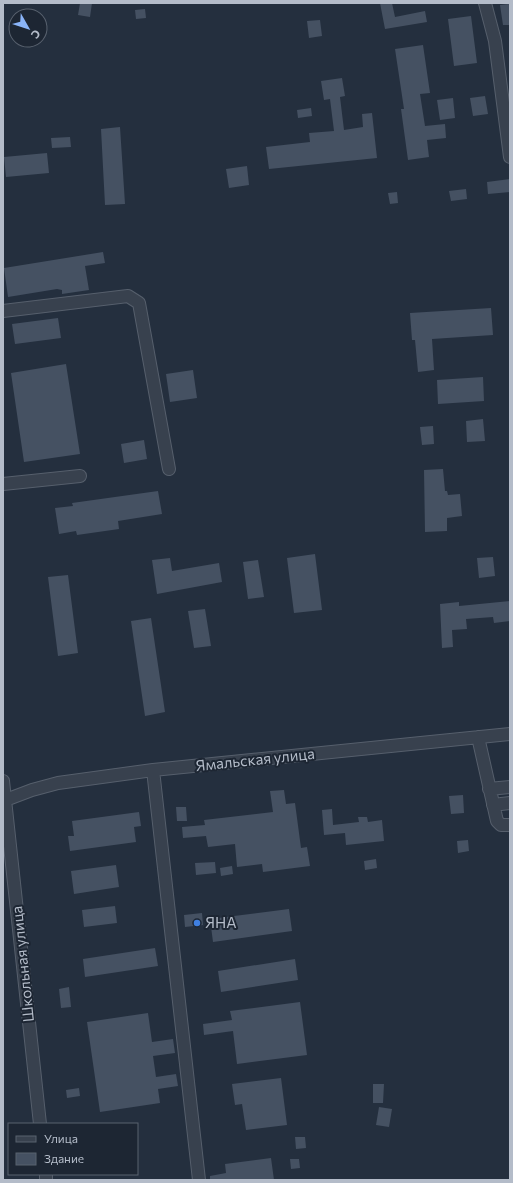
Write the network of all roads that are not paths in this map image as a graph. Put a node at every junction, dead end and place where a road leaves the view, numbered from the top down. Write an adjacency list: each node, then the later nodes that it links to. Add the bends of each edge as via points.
1 (485, 3): 2 (street, via 495,41)
2 (510, 157)
3 (3, 311): 4 (street, via 128,296 140,303)
4 (169, 469)
5 (80, 476): 6 (street)
6 (3, 484)
7 (510, 734): 8 (street, Ямальская улица)
8 (478, 737): 9 (street, Ямальская улица); 12 (street)
9 (153, 770): 13 (street, Ямальская улица, via 45,785); 18 (street)
10 (3, 781): 13 (street, Школьная улица)
11 (510, 787): 12 (street)
12 (489, 789): 15 (street)
13 (4, 800): 17 (street, Школьная улица)
14 (510, 804): 15 (street)
15 (493, 805): 16 (street, via 498,823)
16 (510, 825)
17 (40, 1123)
18 (199, 1180)

